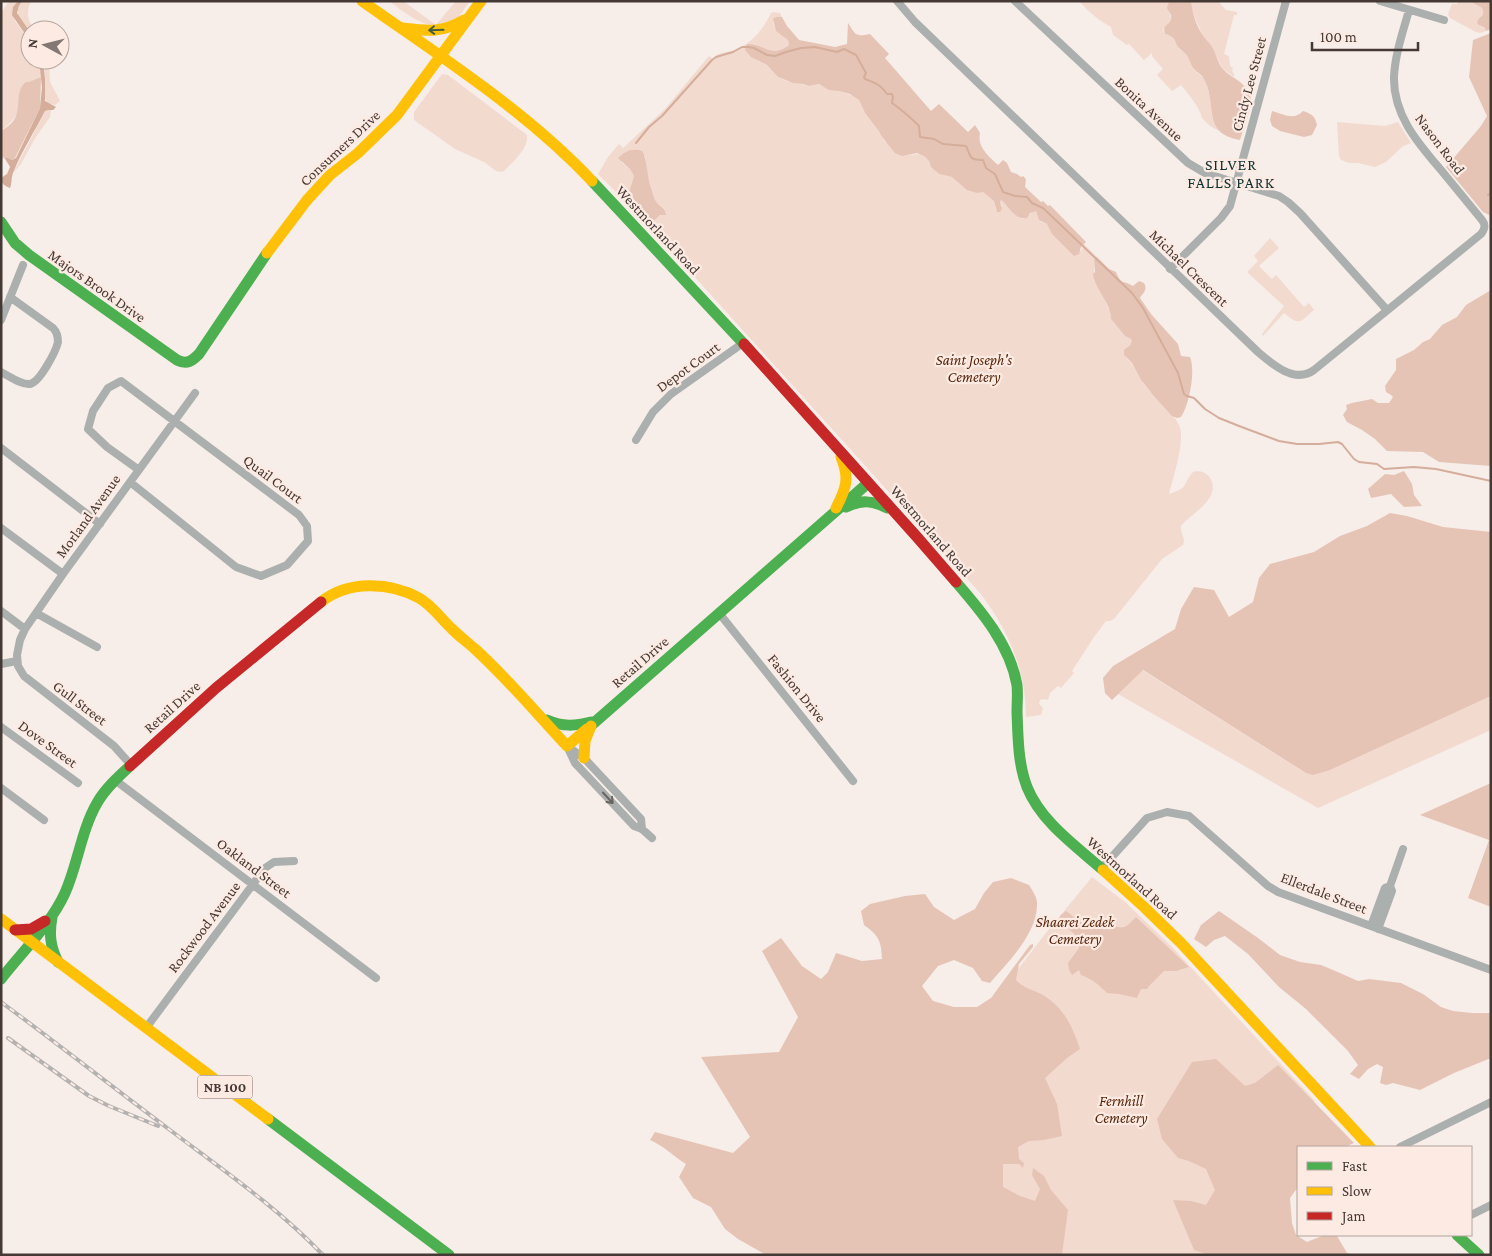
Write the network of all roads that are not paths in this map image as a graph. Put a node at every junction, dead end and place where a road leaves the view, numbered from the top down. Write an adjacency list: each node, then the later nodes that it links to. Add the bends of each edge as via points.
1 (362, 1): 10 (street, Westmorland Road)
2 (481, 1): 8 (street, Consumers Drive)
3 (897, 1): 16 (street, Michael Crescent, via 914,22)
4 (1015, 1): 12 (street, Bonita Avenue, via 1183,160 1201,172)
5 (1286, 1): 12 (street, Cindy Lee Street)
6 (1380, 1): 7 (street)
7 (1409, 10): 9 (street); 14 (street, Nason Road, via 1395,68 1398,106 1415,140 1482,220)
8 (468, 18): 10 (street, one-way to 10, via 442,31); 11 (street, Consumers Drive)
9 (1444, 20)
10 (401, 28): 11 (street, Westmorland Road)
11 (440, 56): 20 (street, Westmorland Road, via 559,149); 21 (street, Consumers Drive, via 388,125 330,175 307,200 199,354)
12 (1237, 183): 16 (street, Cindy Lee Street, via 1225,214); 18 (street, Bonita Avenue, via 1288,202)
13 (1, 222): 21 (street, Majors Brook Drive, via 28,255)
14 (1485, 228): 18 (street, Michael Crescent)
15 (23, 265): 17 (street)
16 (1170, 269): 18 (street, Michael Crescent, via 1258,352 1296,375 1306,375 1314,370)
17 (10, 297): 19 (street); 22 (street, via 53,328 57,344 36,382 23,383)
18 (1388, 310)
19 (1, 320)
20 (743, 344): 25 (street, Depot Court, via 671,394 653,412); 27 (street, Westmorland Road)
21 (185, 363)
22 (1, 372)
23 (195, 393): 24 (street, Morland Avenue)
24 (174, 422): 28 (street, Morland Avenue); 28 (street, via 121,381 108,388 88,429); 29 (street, Quail Court, via 300,515 308,541 287,564 261,576 236,567)
25 (636, 440)
26 (1, 448): 33 (street)
27 (837, 448): 30 (street, Westmorland Road); 32 (street, via 847,482)
28 (139, 470): 29 (street, Morland Avenue)
29 (130, 482): 33 (street, Morland Avenue)
30 (868, 483): 31 (street, Westmorland Road); 32 (street, Retail Drive)
31 (894, 512): 32 (street, via 874,501 865,500); 58 (street, Westmorland Road, via 982,613 1007,653 1017,686 1018,742 1028,787 1048,820)
32 (833, 514): 38 (street, Retail Drive)
33 (100, 524): 35 (street, Morland Avenue)
34 (1, 528): 35 (street)
35 (63, 574): 37 (street, Morland Avenue)
36 (1, 611): 39 (street)
37 (36, 613): 39 (street, Morland Avenue); 40 (street)
38 (719, 613): 44 (street, Retail Drive); 50 (street, Fashion Drive)
39 (25, 629): 41 (street, Morland Avenue, via 20,640)
40 (97, 648)
41 (18, 661): 42 (street); 48 (street, Gull Street, via 27,680 114,746)
42 (1, 664)
43 (538, 715): 44 (street, via 569,728); 46 (street, Retail Drive); 48 (street, Retail Drive, via 475,650 413,600 410,594 361,585 327,597 216,688)
44 (595, 720): 46 (street, Retail Drive); 47 (street, via 584,743)
45 (1, 727): 51 (street, Dove Street)
46 (567, 746): 47 (street); 54 (street, one-way to 54, via 575,763 634,826)
47 (584, 758): 54 (street, via 641,819)
48 (131, 765): 49 (street, Retail Drive)
49 (115, 780): 59 (street, Oakland Street); 60 (street, Retail Drive, via 89,819 65,893)
50 (853, 781)
51 (78, 783)
52 (1, 788): 53 (street)
53 (44, 820)
54 (642, 829): 55 (street)
55 (652, 838)
56 (1403, 849): 62 (street, via 1390,886 1392,890)
57 (294, 861): 59 (street, Rockwood Avenue, via 271,864)
58 (1101, 869): 62 (street, Ellerdale Street, via 1147,818 1167,812 1189,816 1278,892); 71 (street, Westmorland Road, via 1186,949)
59 (253, 885): 67 (street, Oakland Street); 69 (street, Rockwood Avenue)
60 (52, 916): 63 (street, via 38,927); 64 (street, Retail Drive); 65 (street, via 50,948)
61 (1, 919): 63 (street, NB 100)
62 (1375, 927): 66 (street, Ellerdale Street)
63 (15, 930): 64 (street, NB 100)
64 (32, 942): 65 (street, NB 100); 68 (street, Retail Drive)
65 (58, 962): 69 (street, NB 100)
66 (1491, 970)
67 (376, 978)
68 (1, 979)
69 (146, 1028): 76 (street, NB 100)
70 (1491, 1102): 72 (street)
71 (1369, 1146)
72 (1402, 1146)
73 (1491, 1205): 74 (street)
74 (1472, 1214)
75 (1458, 1236): 77 (street)
76 (449, 1255)
77 (1479, 1255)

